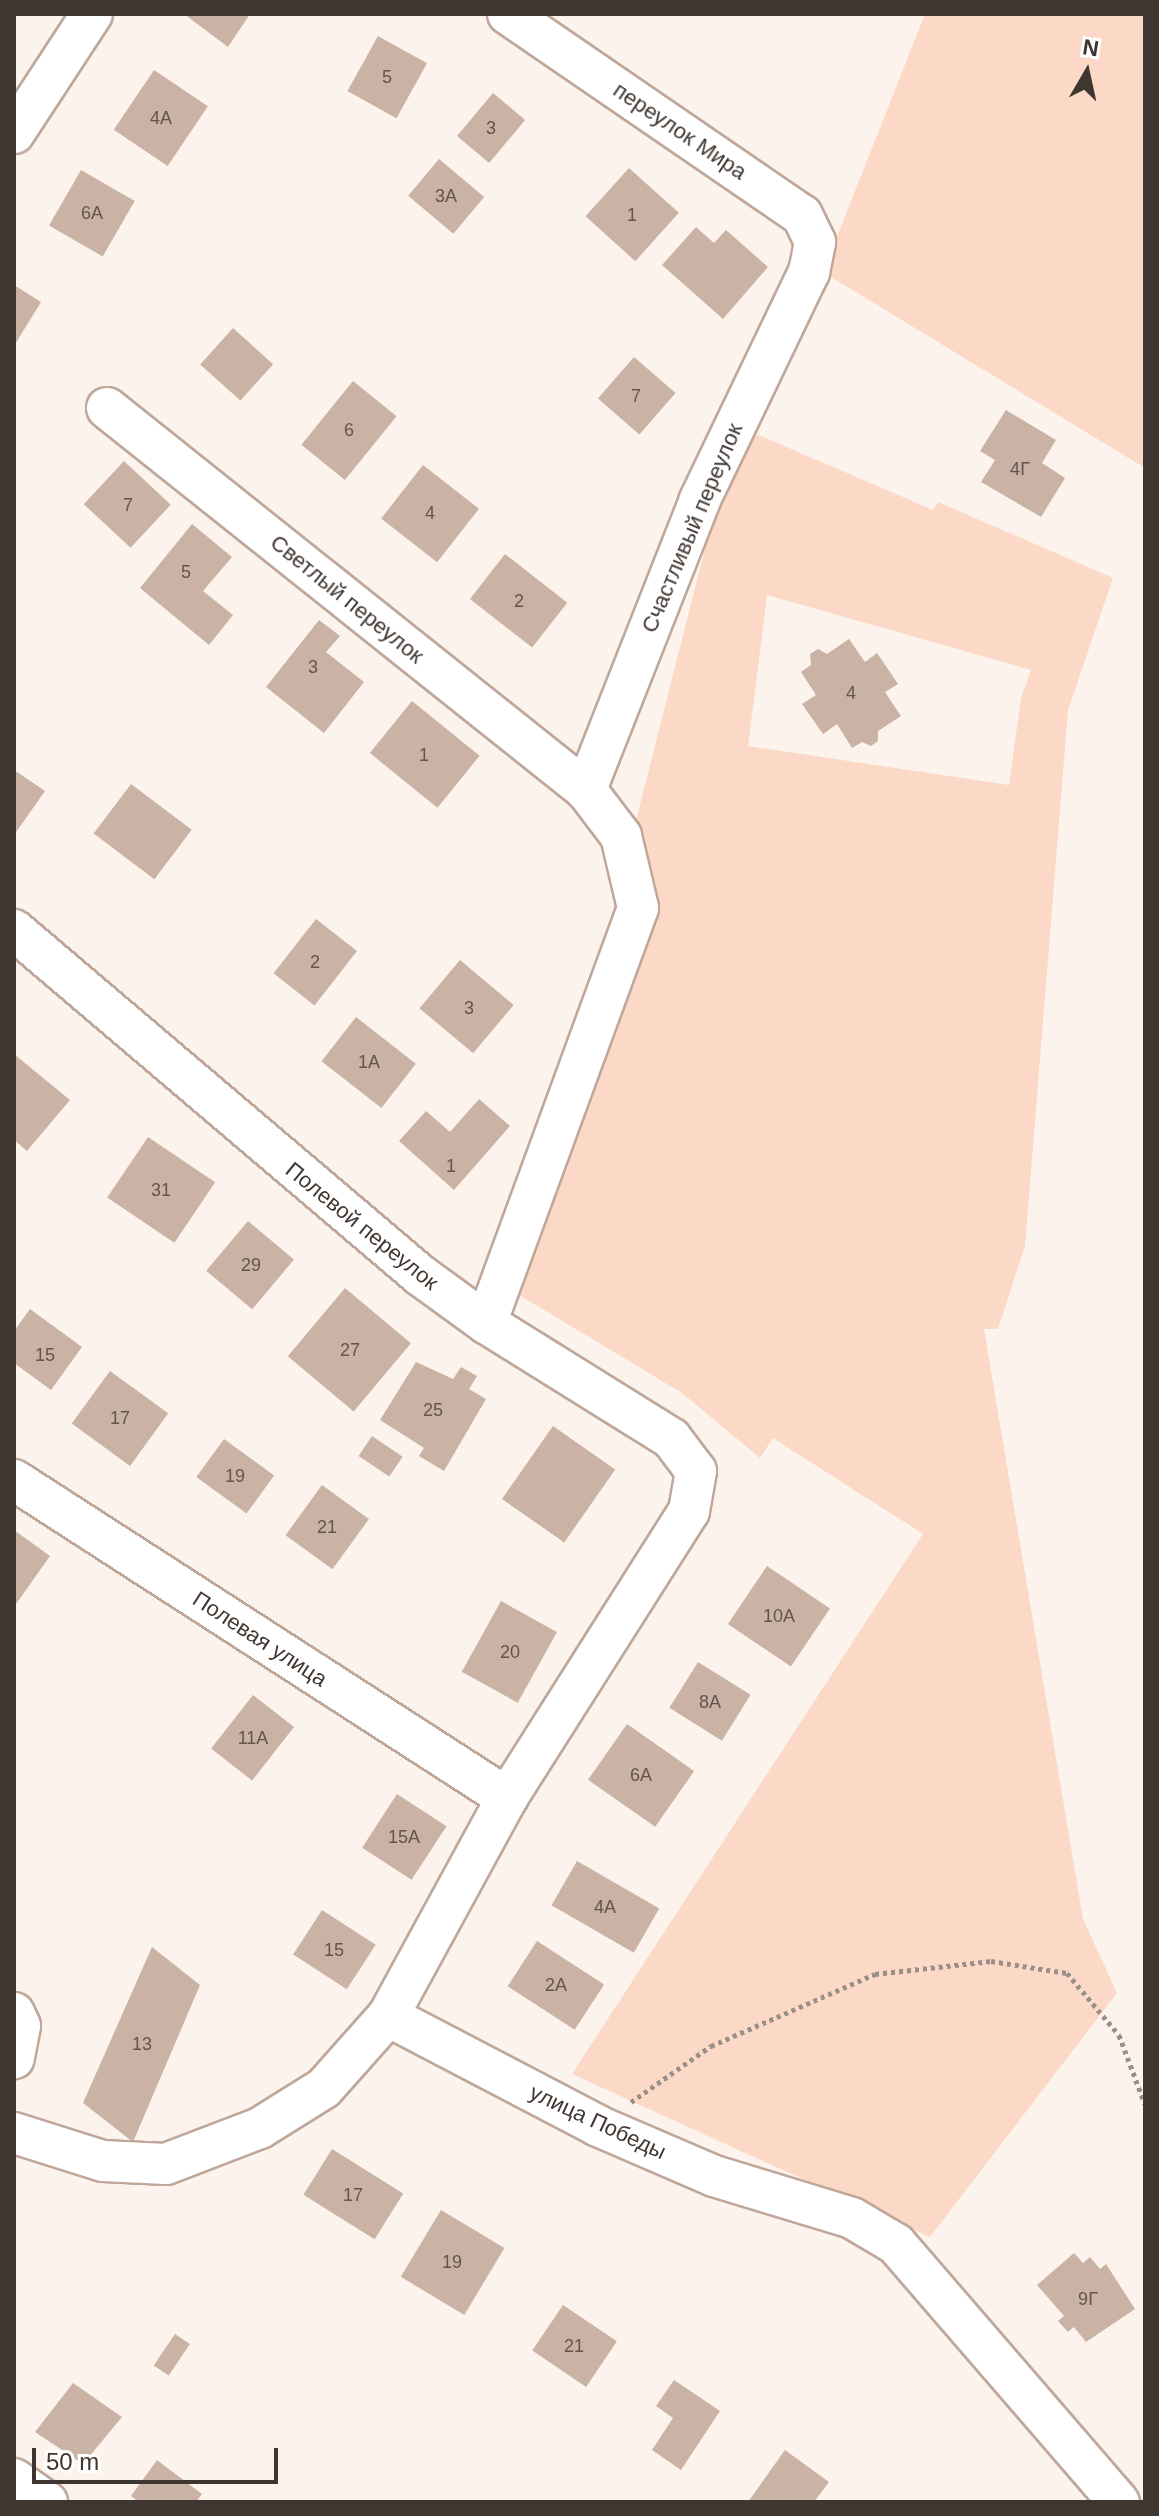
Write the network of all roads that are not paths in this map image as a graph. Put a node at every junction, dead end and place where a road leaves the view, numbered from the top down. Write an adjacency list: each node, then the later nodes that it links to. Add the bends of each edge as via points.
1 (92, 14): 4 (street)
2 (508, 14): 3 (street, переулок Мира)
3 (553, 26): 5 (street, переулок Мира, via 802,215 815,242)
4 (14, 133)
5 (809, 272): 7 (street, Счастливый переулок, via 700,500)
6 (107, 408): 7 (street, Светлый переулок)
7 (586, 790): 9 (street, Светлый переулок, via 621,836 638,908)
8 (14, 930): 9 (street, Полевой переулок, via 268,1148)
9 (486, 1323): 11 (street, Полевой переулок, via 671,1438 696,1471 689,1511)
10 (14, 1480): 11 (street, Полевая улица)
11 (507, 1798): 13 (street)
12 (14, 2013): 14 (street, via 20,2026)
13 (388, 2016): 15 (street, via 324,2088 260,2128 166,2164 103,2161); 18 (street, улица Победы, via 598,2126 714,2176 852,2218 896,2244)
14 (14, 2058)
15 (14, 2133)
16 (14, 2479): 17 (street)
17 (47, 2502)
18 (1119, 2502)

